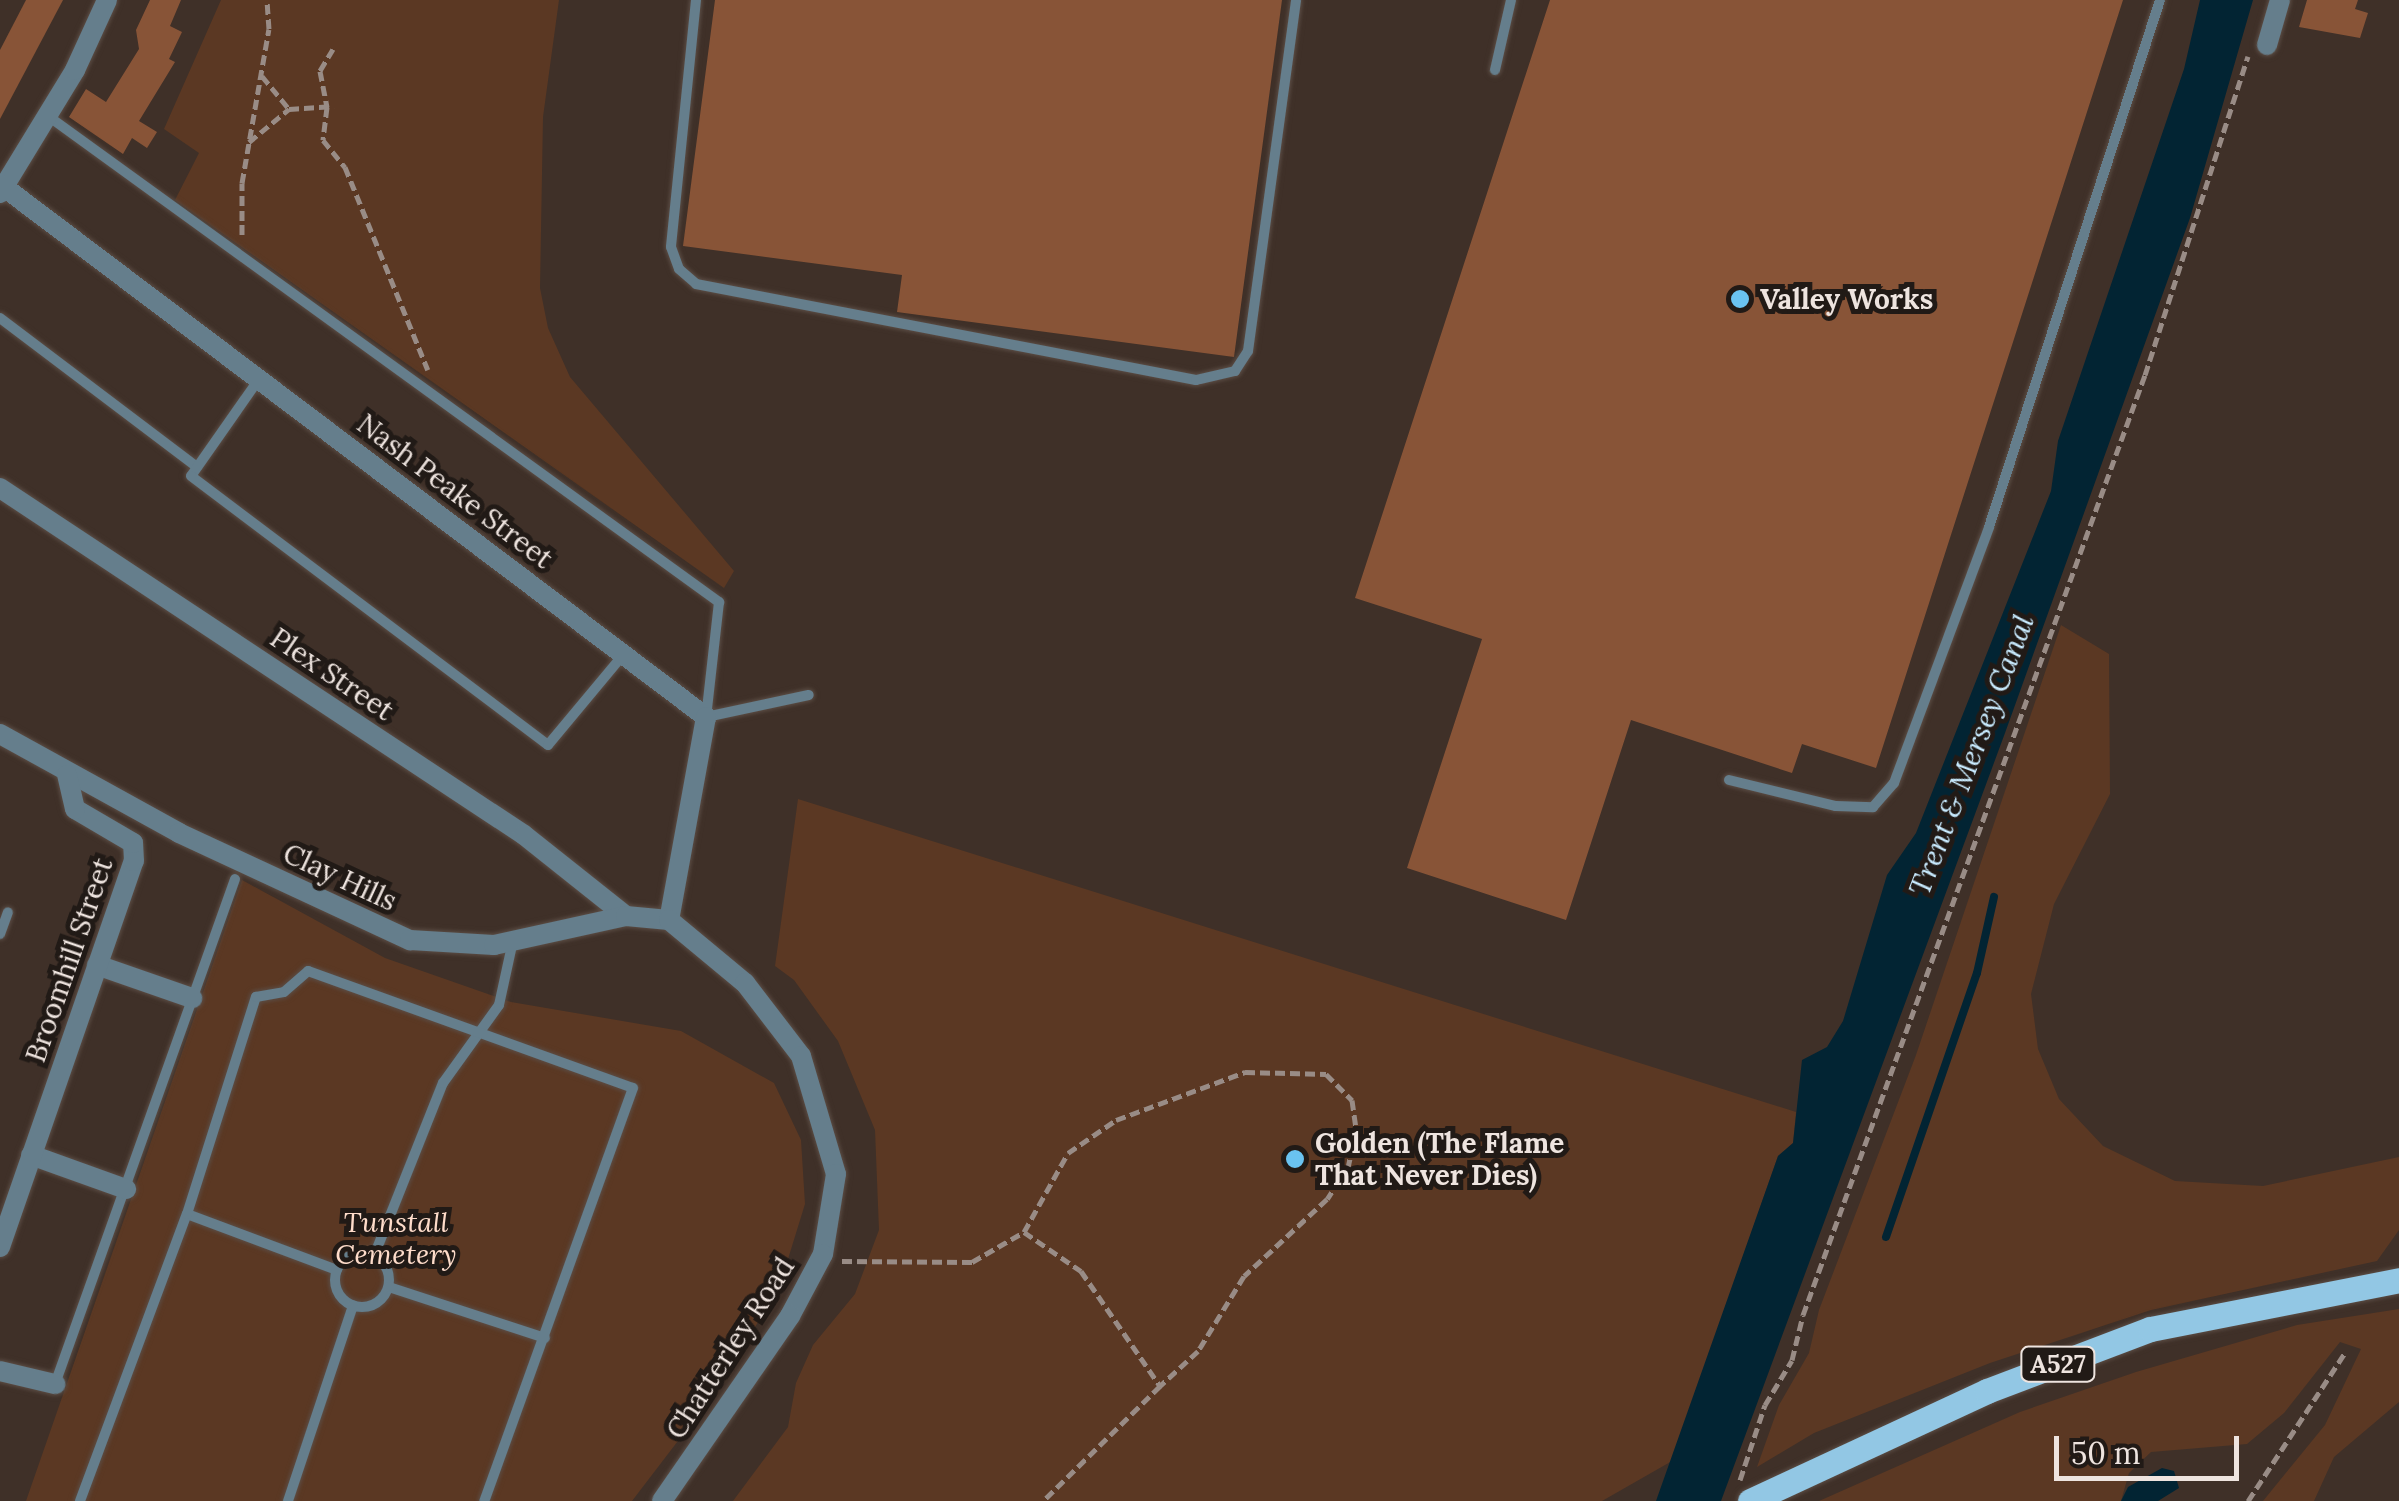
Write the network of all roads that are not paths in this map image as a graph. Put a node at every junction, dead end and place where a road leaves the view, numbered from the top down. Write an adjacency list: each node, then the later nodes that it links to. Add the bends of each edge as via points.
1 (107, 0): 9 (street)
2 (696, 0): 3 (lane, via 671,247 696,284 1196,380 1220,377 1244,362)
3 (1296, 0)
4 (1510, 0): 8 (lane)
5 (2160, 0): 20 (lane, via 1989,527 1894,783 1873,807 1854,807)
6 (2280, 0): 7 (street)
7 (2259, 45)
8 (1495, 70)
9 (48, 116): 10 (street); 17 (lane, via 719,602)
10 (1, 188): 12 (street, Nash Peake Street)
11 (0, 318): 13 (lane)
12 (260, 378): 13 (lane); 15 (street, Nash Peake Street)
13 (197, 466): 15 (lane, via 191,476 548,745)
14 (0, 488): 23 (street, Plex Street, via 524,835)
15 (624, 654): 17 (street, Nash Peake Street)
16 (809, 695): 17 (lane)
17 (706, 717): 24 (street)
18 (4, 747): 19 (street, Clay Hills)
19 (68, 774): 26 (street, Clay Hills, via 410,940); 27 (street, Broomhill Street, via 76,809 133,844 134,861)
20 (1729, 780)
21 (236, 879): 28 (lane)
22 (8, 912): 25 (lane)
23 (626, 916): 24 (street, Clay Hills); 26 (street, Clay Hills)
24 (669, 920): 46 (street, Chatterley Road, via 746,983 800,1056 836,1174 822,1254 790,1316)
25 (0, 934)
26 (513, 941): 29 (lane, via 499,1005)
27 (97, 965): 28 (street); 30 (street, Broomhill Street)
28 (192, 998): 31 (lane)
29 (480, 1032): 32 (lane, via 308,972 284,992 256,997); 34 (lane, via 443,1083); 39 (lane, via 633,1088)
30 (31, 1154): 31 (street); 33 (street, Broomhill Street)
31 (126, 1189): 41 (lane)
32 (186, 1214): 35 (lane); 43 (lane)
33 (0, 1247)
34 (374, 1256): 35 (lane, via 356,1253); 37 (lane, via 387,1268)
35 (336, 1270): 38 (lane, via 337,1293)
36 (2399, 1280): 42 (main road, A527, via 2150,1329 1987,1390)
37 (388, 1287): 38 (lane, via 372,1306); 39 (lane)
38 (353, 1306): 44 (lane)
39 (545, 1338): 45 (lane)
40 (0, 1371): 41 (street)
41 (55, 1384)
42 (1752, 1493)
43 (80, 1501)
44 (288, 1501)
45 (484, 1501)
46 (662, 1501)

